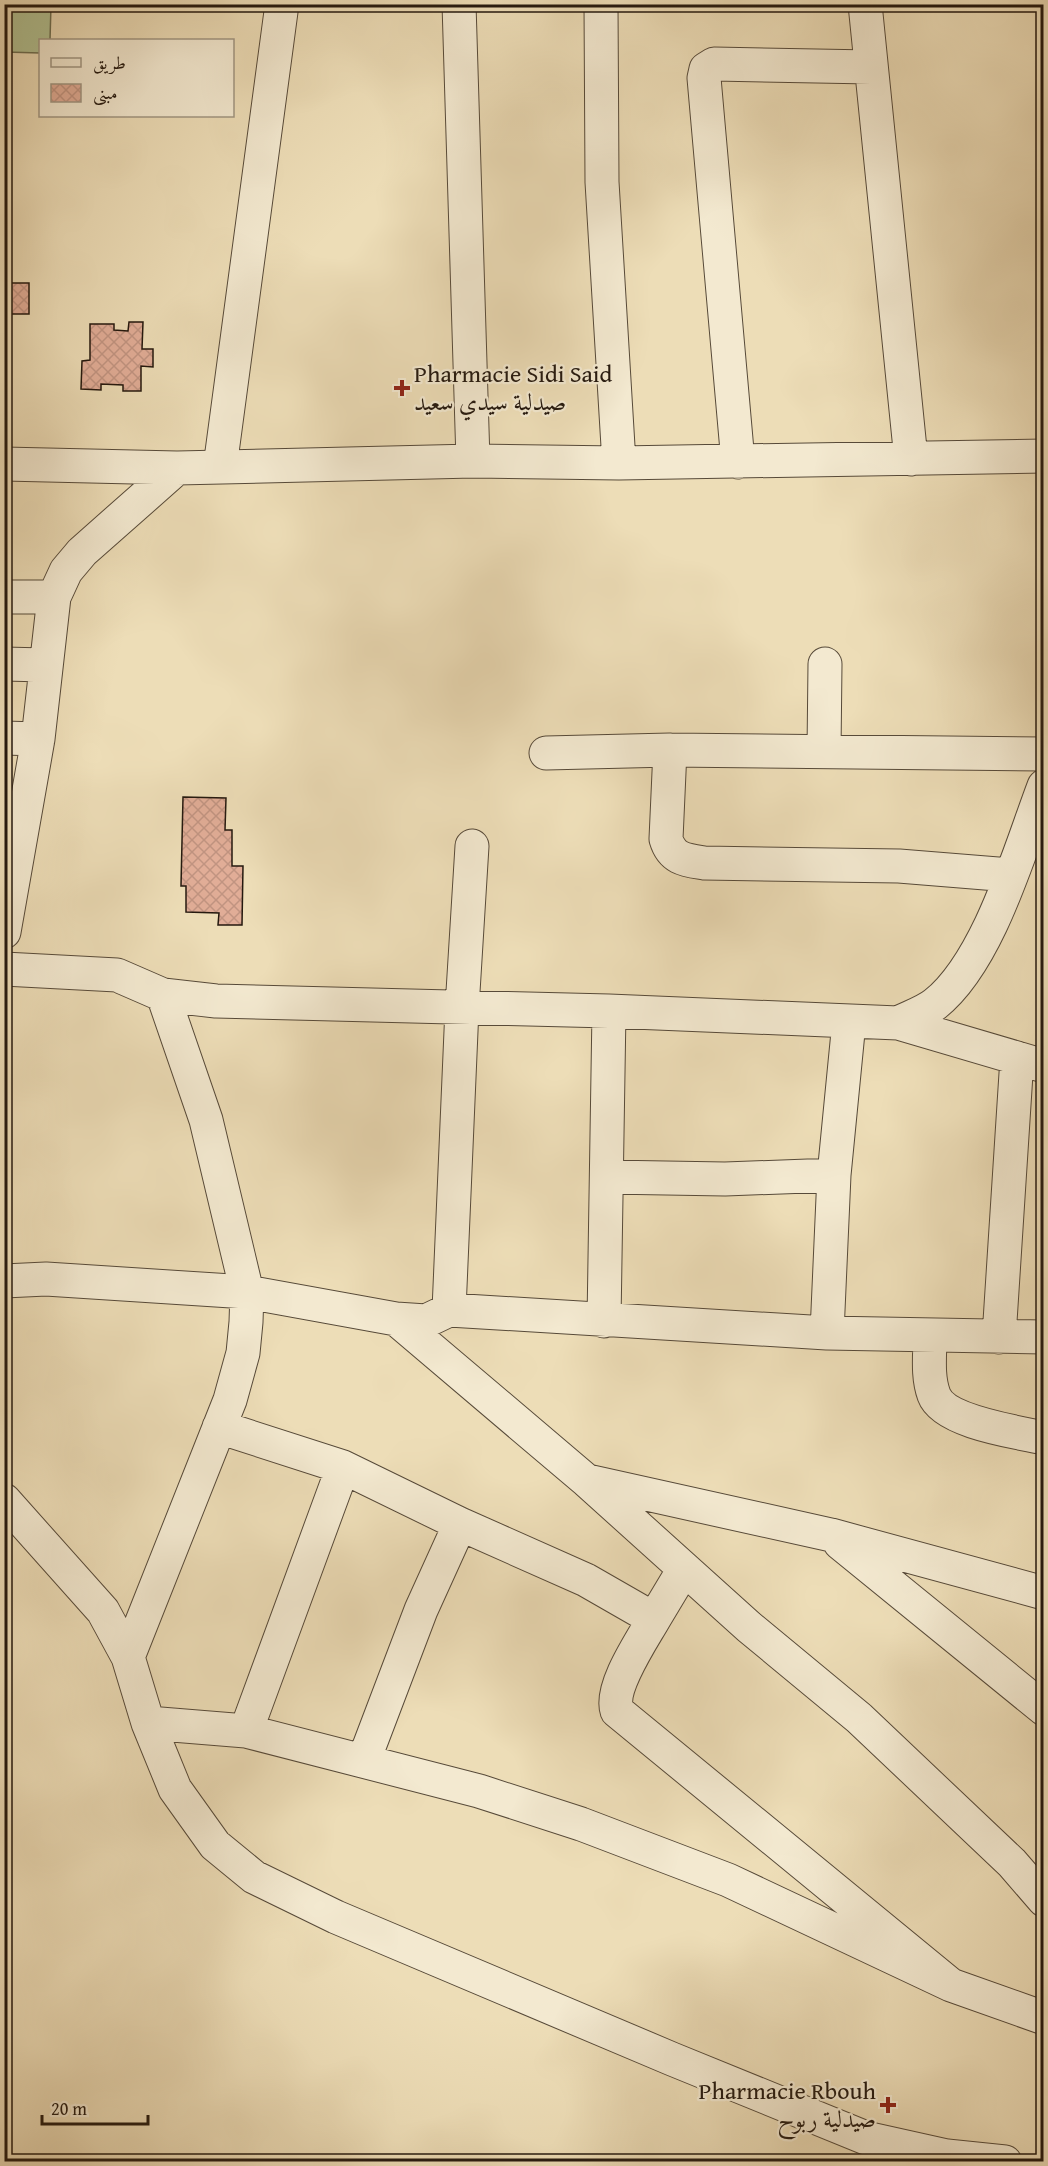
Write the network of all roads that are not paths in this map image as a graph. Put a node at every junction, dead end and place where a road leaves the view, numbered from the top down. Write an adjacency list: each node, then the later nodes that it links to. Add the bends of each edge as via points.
1 (282, 4): 12 (street)
2 (459, 4): 8 (street)
3 (601, 4): 10 (street, via 602,182)
4 (864, 4): 5 (street)
5 (871, 67): 7 (street); 9 (street, via 714,64 706,69)
6 (1044, 456): 7 (street)
7 (911, 459): 9 (street)
8 (473, 461): 10 (street); 12 (street)
9 (738, 462): 10 (street)
10 (619, 463)
11 (4, 464): 13 (street)
12 (220, 466): 13 (street)
13 (177, 468): 15 (street, via 82,552 66,571)
14 (4, 597): 15 (street)
15 (54, 597): 18 (street)
16 (825, 663): 22 (street)
17 (4, 664): 18 (street)
18 (45, 665): 20 (street)
19 (4, 738): 20 (street)
20 (38, 739): 28 (street)
21 (670, 750): 22 (street); 23 (street); 27 (street, via 666,840 676,857 704,863 899,866)
22 (824, 751): 24 (street)
23 (546, 753)
24 (1044, 754)
25 (1041, 801): 27 (street)
26 (472, 846): 31 (street)
27 (1010, 875): 34 (street, via 963,975 935,1005)
28 (4, 932)
29 (4, 969): 30 (street, via 117,975)
30 (163, 995): 31 (street, via 216,1001); 39 (street, via 206,1120)
31 (462, 1008): 32 (street); 40 (street)
32 (609, 1011): 33 (street); 37 (street)
33 (849, 1023): 34 (street); 36 (street)
34 (898, 1023): 35 (street)
35 (1030, 1062): 45 (street)
36 (834, 1175): 37 (street, via 725,1179); 43 (street)
37 (607, 1177): 42 (street)
38 (4, 1281): 39 (street, via 46,1279)
39 (247, 1292): 41 (street); 47 (street, via 241,1361)
40 (449, 1310): 41 (street, via 426,1321); 42 (street)
41 (396, 1319): 50 (street)
42 (604, 1321): 43 (street)
43 (827, 1333): 44 (street)
44 (930, 1335): 45 (street); 48 (street, via 930,1378 935,1397 944,1409 988,1425)
45 (999, 1336): 46 (street)
46 (1044, 1337)
47 (219, 1427): 49 (street); 57 (street)
48 (1044, 1438)
49 (343, 1467): 52 (street); 60 (street)
50 (587, 1481): 53 (street); 54 (street)
51 (4, 1500): 57 (street, via 103,1611)
52 (460, 1524): 56 (street, via 586,1580); 61 (street, via 417,1621)
53 (831, 1535): 55 (street); 58 (street)
54 (684, 1569): 56 (street); 62 (street, via 859,1718 1012,1863)
55 (1044, 1593)
56 (654, 1619): 63 (street, via 616,1695 617,1712)
57 (128, 1657): 59 (street)
58 (1044, 1709)
59 (148, 1723): 60 (street); 65 (street, via 175,1789 215,1845 254,1877 347,1921 866,2138 947,2156)
60 (246, 1731): 61 (street)
61 (364, 1760): 63 (street, via 581,1824 697,1868)
62 (1044, 1899)
63 (951, 1985): 64 (street)
64 (1044, 2018)
65 (1005, 2162)

